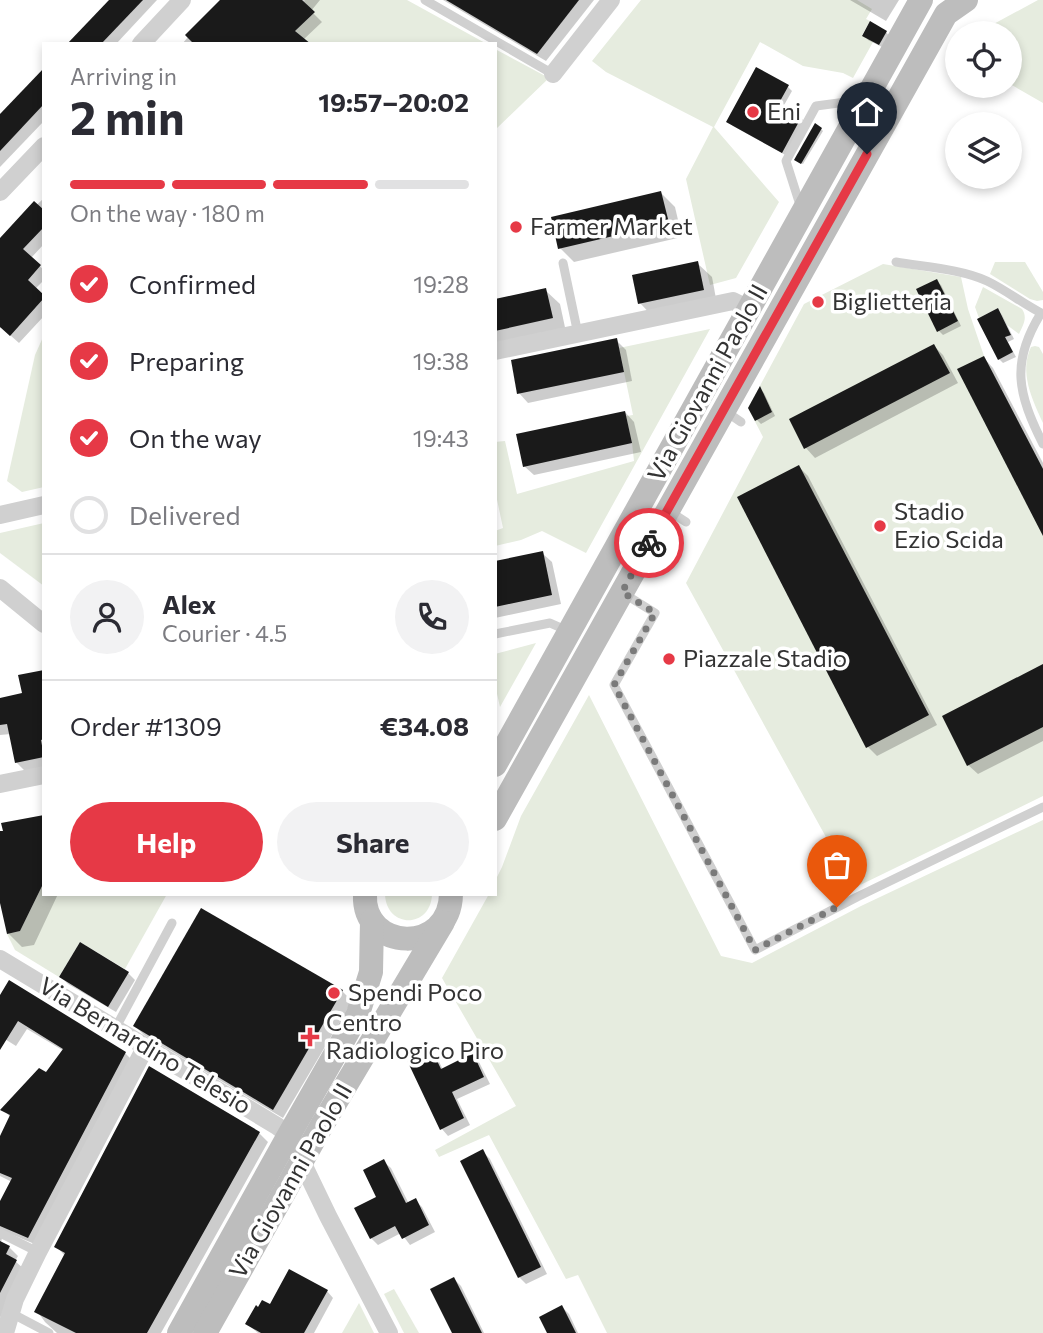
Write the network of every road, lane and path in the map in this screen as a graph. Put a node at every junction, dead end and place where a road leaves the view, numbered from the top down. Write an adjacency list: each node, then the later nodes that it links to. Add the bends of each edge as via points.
1 (183, 0): 6 (street)
2 (425, 0): 7 (lane)
3 (611, 0): 7 (street)
4 (921, 0): 8 (street, Via Giovanni Paolo II)
5 (966, 0): 22 (street, Via Giovanni Paolo II, via 946,13 677,516)
6 (143, 42)
7 (553, 74)
8 (866, 99): 11 (street, Via Giovanni Paolo II); 11 (lane, via 816,106 786,161)
9 (42, 148): 10 (street)
10 (0, 192)
11 (803, 213): 14 (street, Via Giovanni Paolo II)
12 (896, 261): 15 (lane, via 986,281)
13 (563, 263): 16 (lane)
14 (749, 309): 16 (street, via 733,301); 24 (street, Via Giovanni Paolo II)
15 (1042, 314): 18 (lane, via 1023,352 1021,384)
16 (578, 334): 17 (street)
17 (497, 351)
18 (1043, 444)
19 (42, 505): 20 (street)
20 (0, 515)
21 (0, 588): 23 (street)
22 (622, 592): 29 (lane, via 655,613 614,685 755,950); 30 (street, Via Giovanni Paolo II)
23 (42, 622)
24 (570, 632): 25 (lane, via 550,623); 26 (street, Via Giovanni Paolo II)
25 (497, 634)
26 (497, 761)
27 (42, 775): 28 (street)
28 (0, 784)
29 (1043, 807)
30 (497, 815)
31 (364, 905): 32 (street, via 380,930 401,939 435,930); 37 (street, Via Giovanni Paolo II, via 370,972 358,1014)
32 (450, 905): 38 (street, Via Giovanni Paolo II)
33 (173, 923): 35 (lane)
34 (0, 959): 35 (street, Via Bernardino Telesio)
35 (115, 1029): 36 (street, Via Bernardino Telesio)
36 (145, 1048): 37 (street, Via Bernardino Telesio); 40 (street)
37 (289, 1135): 38 (street); 44 (street, Via Giovanni Paolo II)
38 (303, 1161): 45 (street, Via Giovanni Paolo II); 46 (street)
39 (0, 1233): 40 (lane)
40 (38, 1252): 41 (street)
41 (9, 1312): 42 (street); 43 (lane)
42 (5, 1333)
43 (49, 1333)
44 (179, 1333)
45 (205, 1333)
46 (389, 1333)

